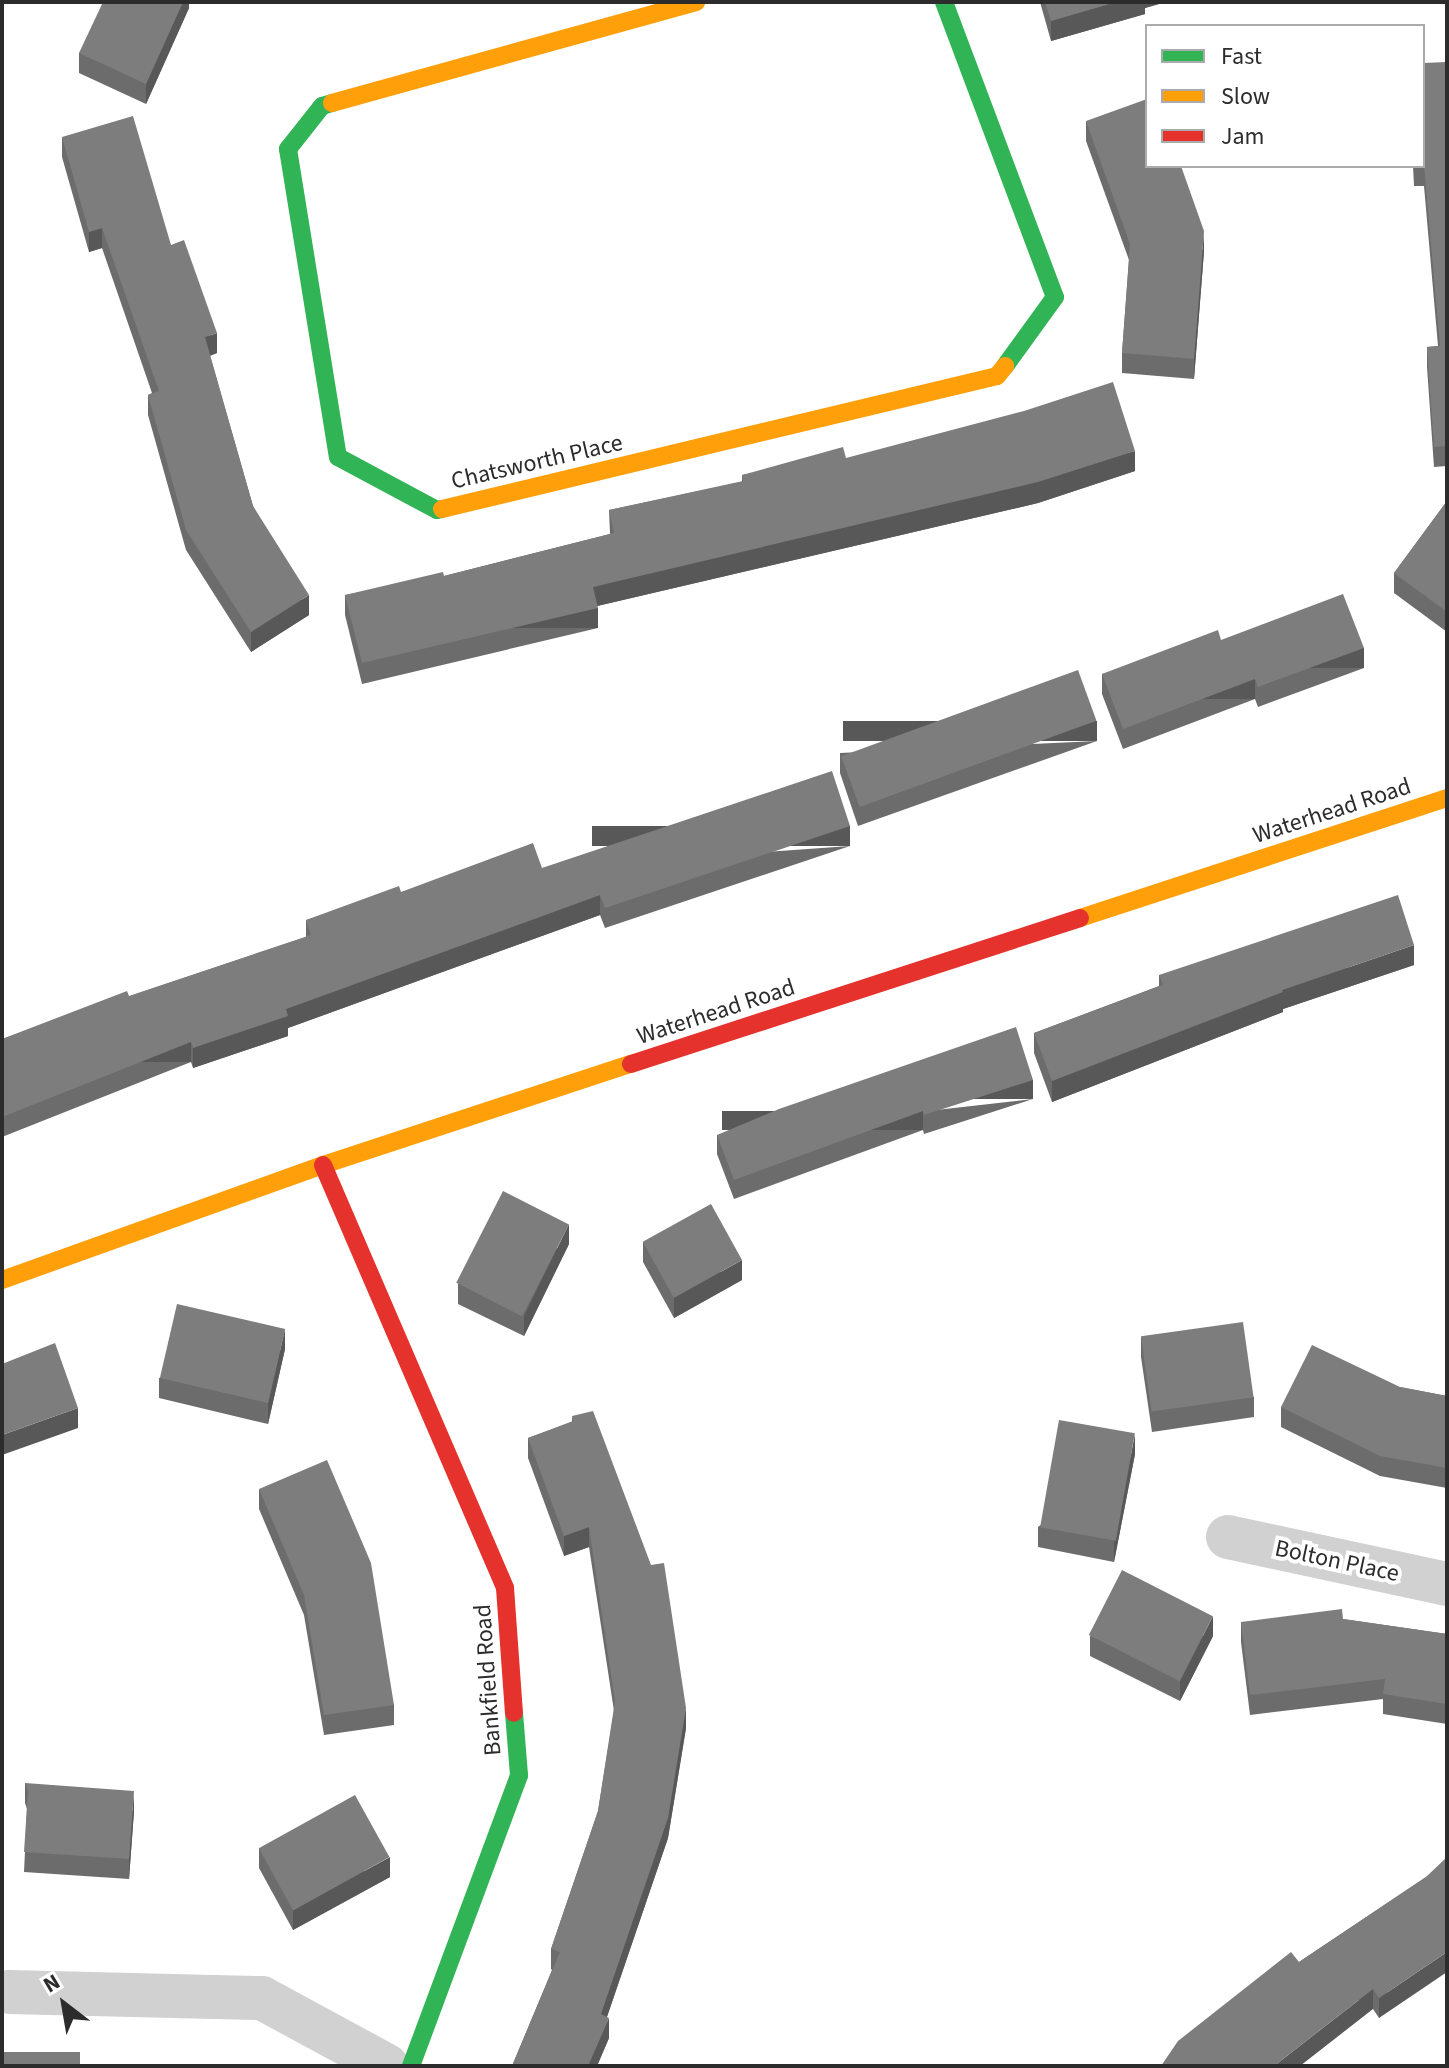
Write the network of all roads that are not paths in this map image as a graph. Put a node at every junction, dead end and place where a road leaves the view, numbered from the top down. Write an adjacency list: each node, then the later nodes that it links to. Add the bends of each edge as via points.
1 (696, 2): 2 (street, Chatsworth Place, via 322,106 288,149 338,457 437,510 997,376 1055,297)
2 (944, 2)
3 (1447, 798): 4 (street, Waterhead Road)
4 (323, 1165): 5 (street, Waterhead Road); 10 (street, Bankfield Road, via 505,1588 519,1775)
5 (2, 1280)
6 (1228, 1537): 7 (street, Bolton Place)
7 (1447, 1584)
8 (9, 1992): 9 (street, via 262,1998)
9 (387, 2066)
10 (411, 2066)

